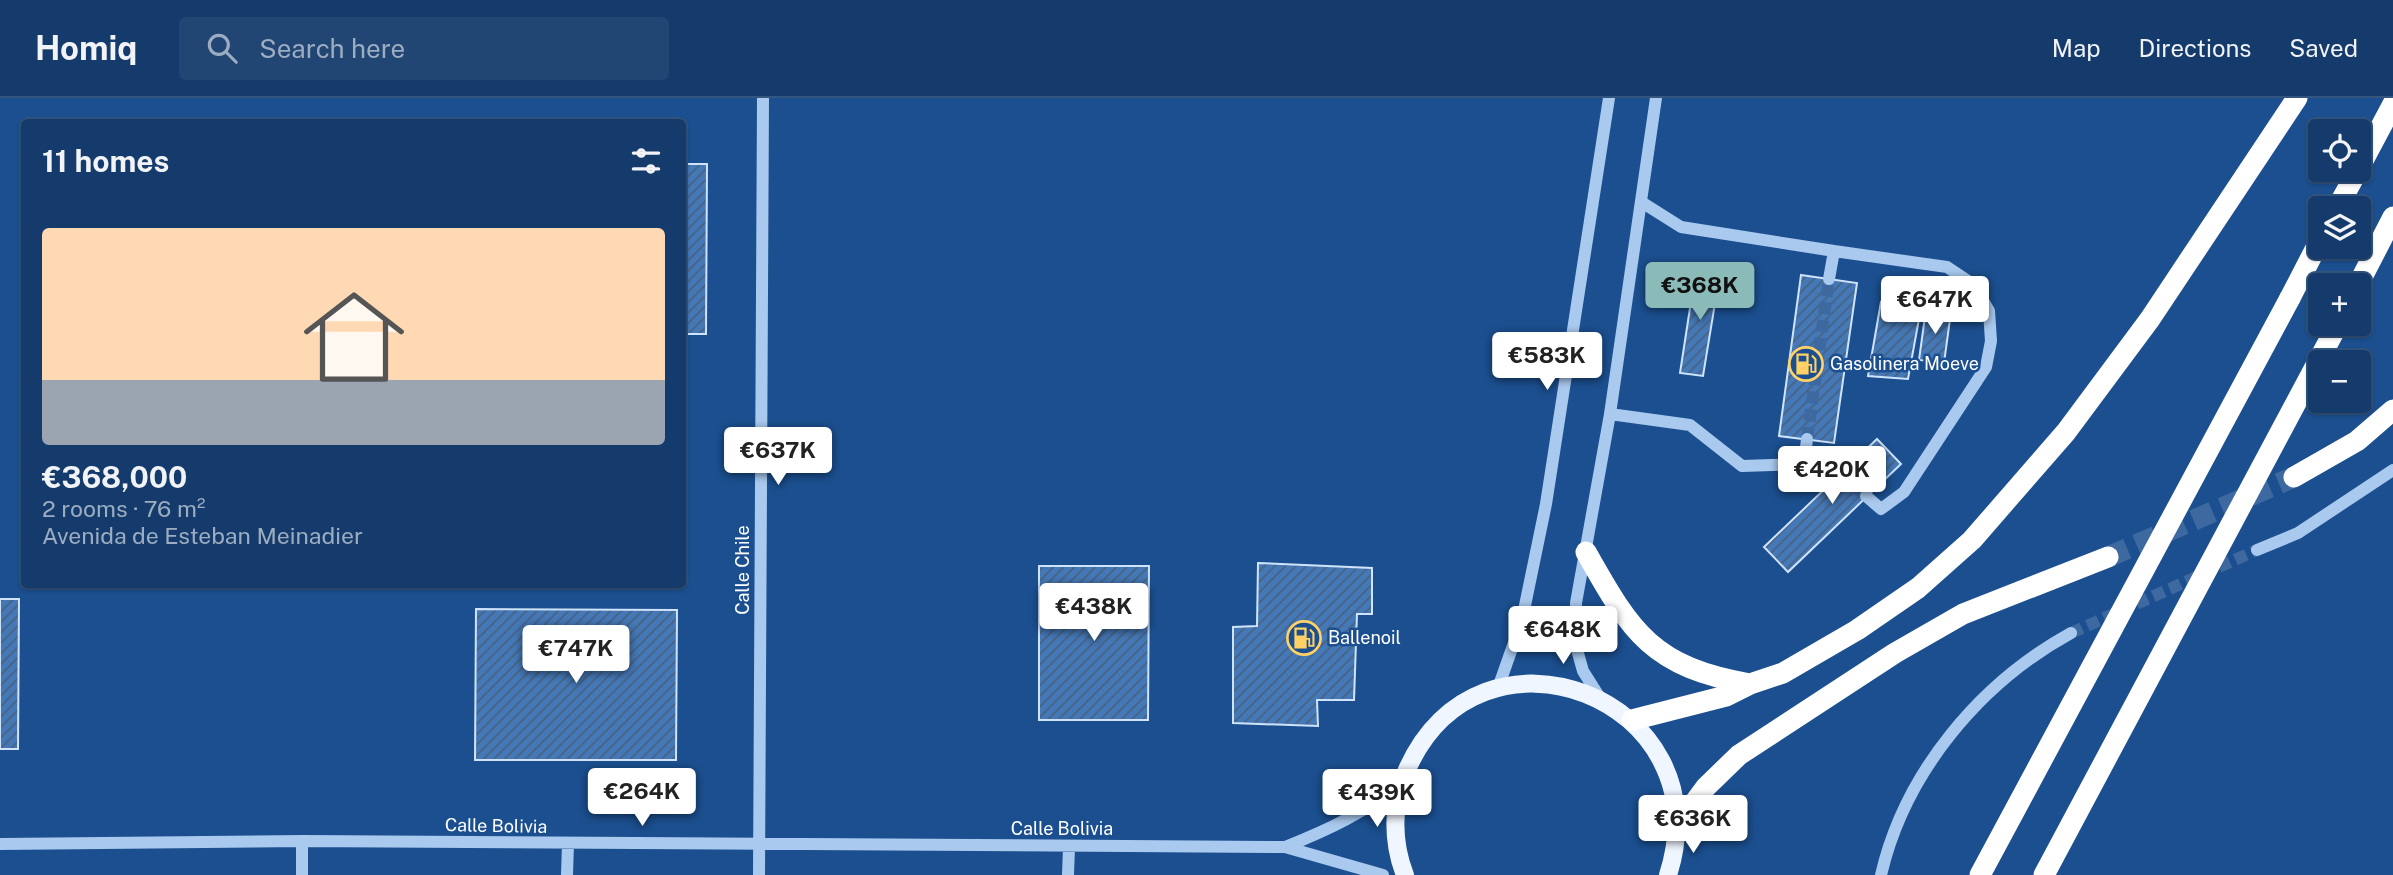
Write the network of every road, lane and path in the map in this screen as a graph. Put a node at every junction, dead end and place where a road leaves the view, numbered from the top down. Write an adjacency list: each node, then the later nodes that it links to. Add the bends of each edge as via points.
1 (763, 98): 35 (street, Calle Chile)
2 (1609, 98): 27 (street, via 1546,504 1522,620)
3 (1658, 98): 7 (street)
4 (2297, 98): 26 (highway, via 2142,329 2066,432 1972,540 1918,587 1857,630 1783,673)
5 (2393, 104): 6 (highway)
6 (2371, 145)
7 (1643, 203): 9 (street, via 1681,227); 15 (street)
8 (2393, 217): 11 (highway)
9 (1834, 251): 12 (street); 21 (street, via 1947,267 1974,285 1989,311 1992,341 1986,367 1904,492 1881,509)
10 (2310, 259): 46 (highway, bridge)
11 (2364, 273)
12 (1829, 279)
13 (2333, 336): 47 (highway, bridge)
14 (2393, 411): 20 (highway, via 2357,441)
15 (1610, 414): 17 (street, via 1689,425 1742,466); 23 (street)
16 (1807, 439): 17 (street)
17 (1804, 464): 19 (street)
18 (2393, 470): 22 (street, via 2298,533)
19 (1842, 472)
20 (2294, 477)
21 (1866, 496)
22 (2257, 550)
23 (1586, 552): 26 (highway, via 1629,622 1651,647 1711,677); 28 (street, via 1576,603 1576,646 1583,671)
24 (2108, 557): 31 (highway, via 1963,614 1895,653 1739,755 1706,787)
25 (2071, 632): 45 (street, via 1998,683 1952,731 1914,788 1887,849)
26 (1750, 684): 29 (highway, via 1726,696)
27 (1498, 688): 28 (main road, via 1550,684); 30 (main road, via 1439,722)
28 (1600, 698): 29 (main road)
29 (1632, 720): 31 (main road, via 1666,768)
30 (1402, 781): 37 (street, Calle Bolivia, via 1376,804); 43 (main road, via 1396,833)
31 (1677, 826): 44 (main road)
32 (302, 841): 33 (street, Calle Bolivia); 34 (street, Calle Bolivia); 38 (street)
33 (0, 844)
34 (568, 844): 35 (street, Calle Bolivia); 39 (street)
35 (760, 846): 36 (street, Calle Bolivia); 40 (street, Calle Chile)
36 (1069, 847): 37 (street, Calle Bolivia); 41 (street)
37 (1285, 847): 42 (street, Calle Bolivia)
38 (302, 875)
39 (567, 875)
40 (759, 875)
41 (1068, 875)
42 (1383, 875)
43 (1405, 875)
44 (1668, 875)
45 (1881, 875)
46 (1980, 875)
47 (2044, 875)

